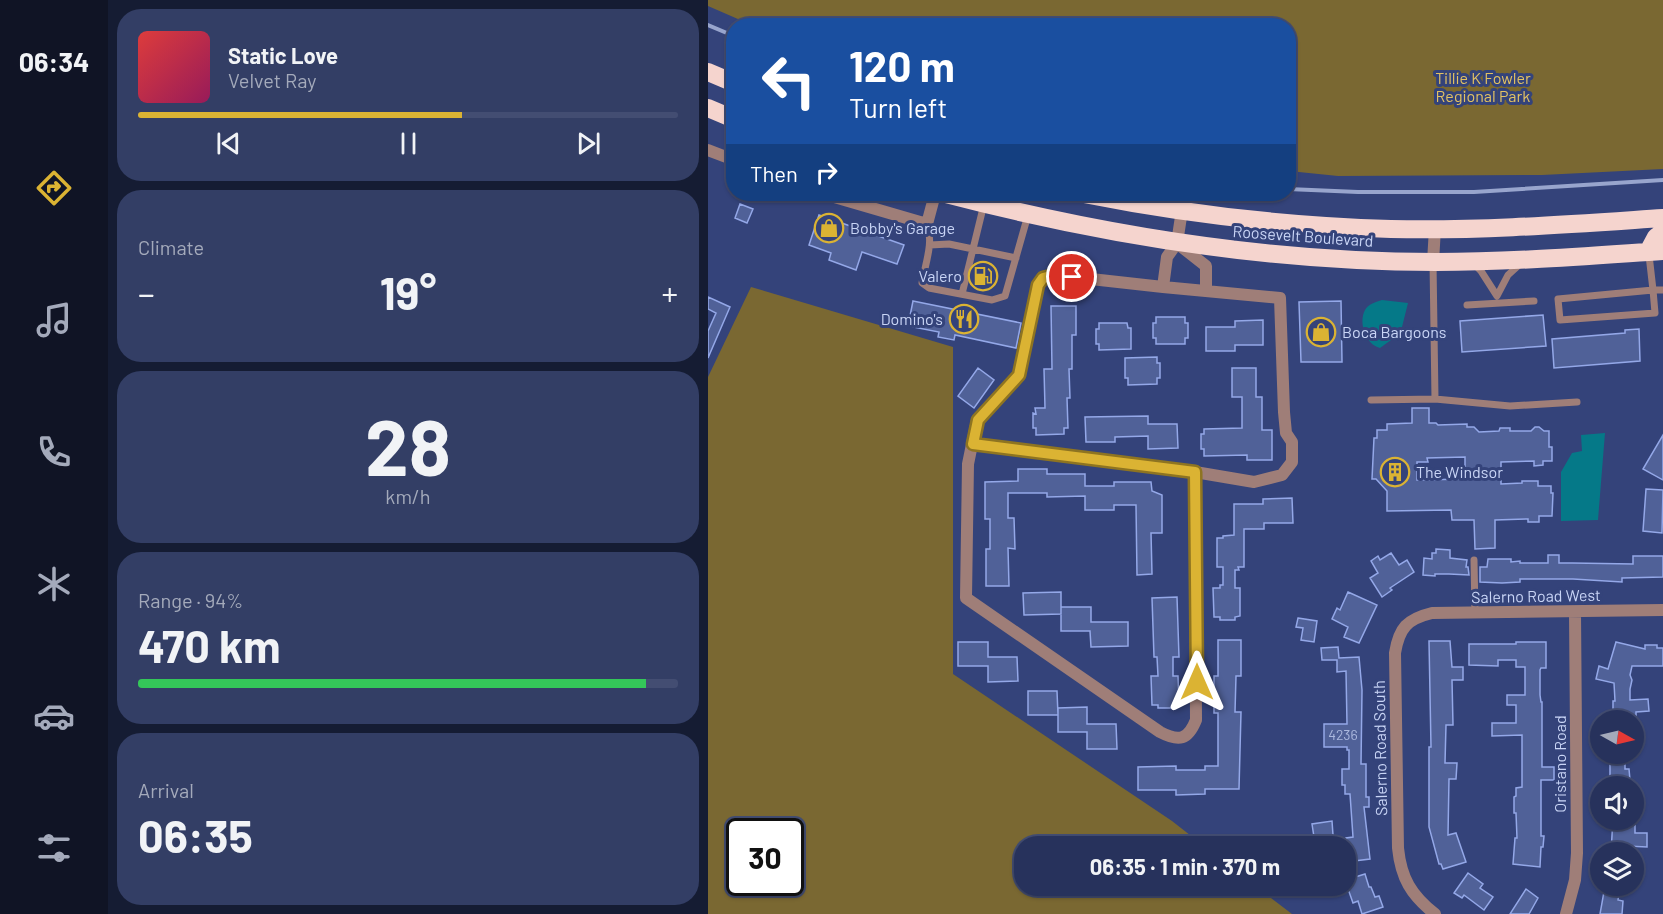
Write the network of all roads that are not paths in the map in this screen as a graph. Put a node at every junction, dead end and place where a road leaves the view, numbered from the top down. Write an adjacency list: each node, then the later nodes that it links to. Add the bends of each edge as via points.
1 (708, 72): 2 (highway)
2 (726, 80)
3 (708, 108): 4 (highway)
4 (726, 116)
5 (708, 150): 6 (street)
6 (726, 157)
7 (848, 201): 15 (street)
8 (933, 201): 15 (street)
9 (973, 201): 11 (highway, Roosevelt Boulevard)
10 (1127, 201): 12 (highway, Roosevelt Boulevard)
11 (984, 204): 13 (highway, Roosevelt Boulevard); 20 (lane)
12 (1182, 210): 16 (highway, Roosevelt Boulevard, via 1290,223); 18 (street)
13 (1028, 214): 18 (highway, Roosevelt Boulevard); 22 (lane)
14 (1663, 218): 16 (highway, Roosevelt Boulevard, via 1506,228)
15 (927, 224): 19 (lane)
16 (1435, 228): 24 (street)
17 (1663, 232): 21 (highway, via 1651,244)
18 (1177, 243): 24 (highway, Roosevelt Boulevard, via 1306,257); 26 (street, via 1167,257); 29 (street, via 1206,266)
19 (930, 245): 20 (lane); 30 (lane, via 922,283)
20 (973, 249): 22 (lane); 30 (lane)
21 (1656, 252): 23 (highway, Roosevelt Boulevard); 27 (lane)
22 (1016, 258): 30 (lane, via 1005,296 992,300)
23 (1526, 259): 25 (highway, Roosevelt Boulevard); 31 (lane, via 1513,270)
24 (1433, 262): 25 (highway, Roosevelt Boulevard); 34 (lane)
25 (1470, 262): 31 (lane, via 1481,271)
26 (1163, 287): 29 (street); 37 (street, via 1055,275 1043,278 1038,285 1019,375 978,420)
27 (1653, 290): 27 (lane, via 1558,299 1560,320 1655,313); 28 (lane)
28 (1663, 290)
29 (1206, 291): 38 (street, via 1280,298 1284,412 1286,433 1292,442 1292,462 1282,475 1254,482)
30 (962, 294)
31 (1497, 299): 32 (lane); 33 (lane)
32 (1534, 301)
33 (1467, 305)
34 (1435, 399): 35 (lane); 36 (lane, via 1510,406)
35 (1371, 400)
36 (1577, 402)
37 (973, 444): 38 (street); 38 (street, via 968,464 966,598 1160,732 1179,739 1191,732 1196,720)
38 (1195, 472)
39 (1474, 560): 42 (lane)
40 (1663, 610): 41 (street, Salerno Road West)
41 (1575, 612): 42 (street, Salerno Road West); 45 (street, Oristano Road, via 1577,853)
42 (1475, 613): 43 (street, Salerno Road West, via 1432,613)
43 (1411, 621): 44 (street, Salerno Road South, via 1401,630 1395,653 1398,848 1404,879)
44 (1435, 914)
45 (1566, 914)

